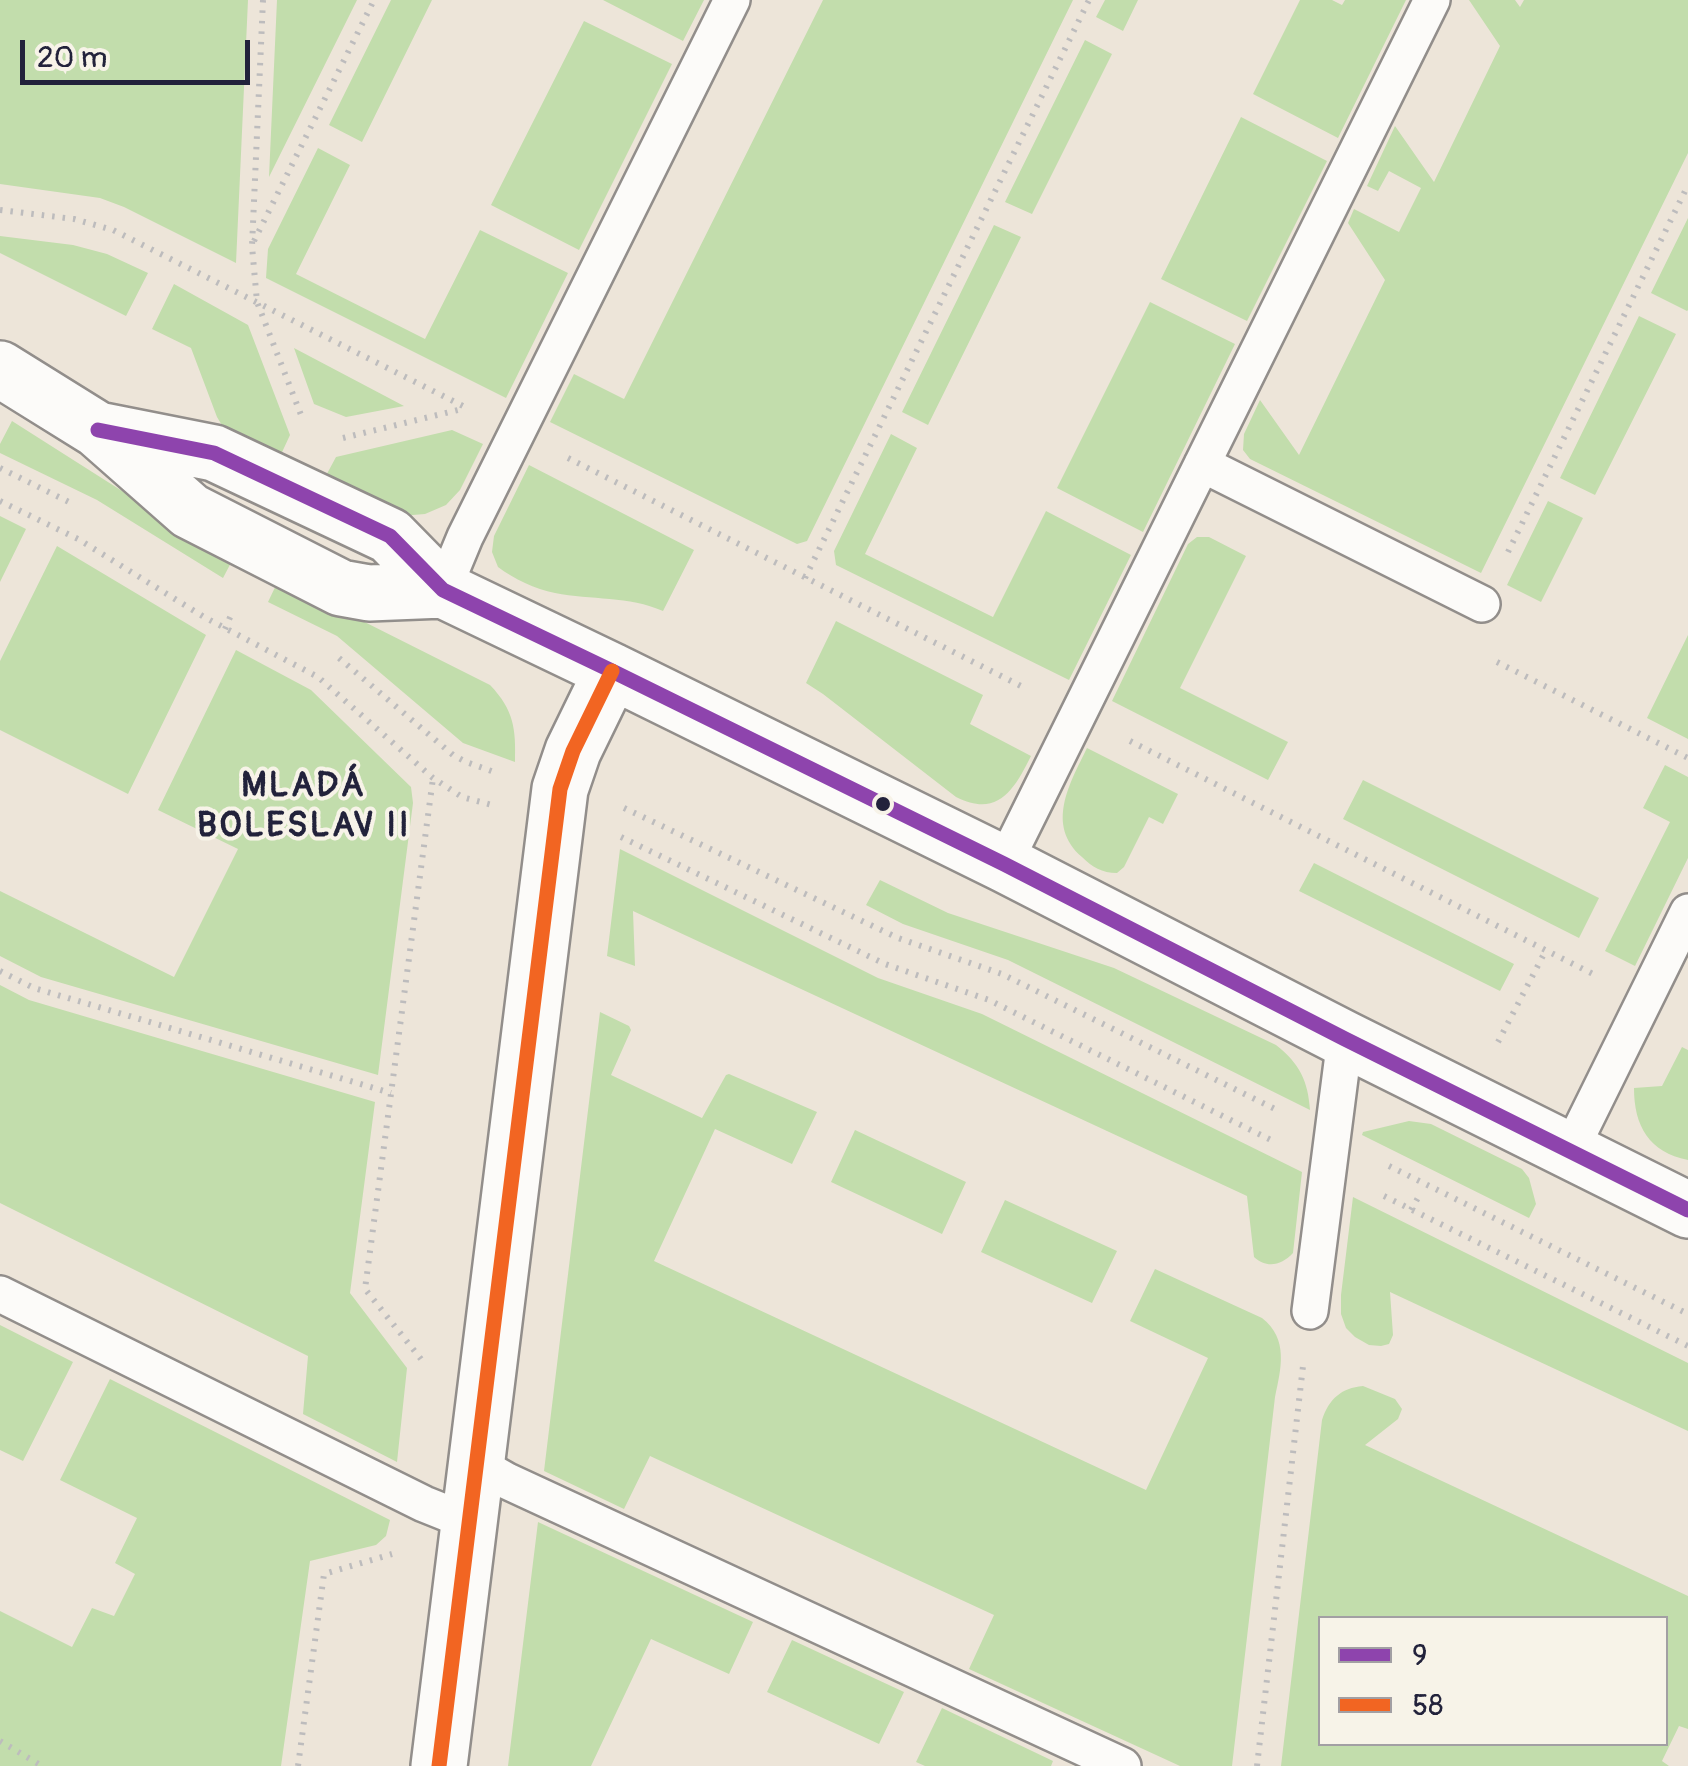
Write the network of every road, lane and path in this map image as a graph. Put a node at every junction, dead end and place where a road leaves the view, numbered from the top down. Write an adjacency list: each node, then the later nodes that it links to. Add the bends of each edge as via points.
1 (263, 0): 8 (path)
2 (374, 0): 8 (path)
3 (732, 0): 13 (lane)
4 (1089, 0): 19 (path)
5 (1432, 0): 15 (lane)
6 (1688, 186): 21 (path)
7 (0, 210): 9 (path, via 113,230)
8 (252, 246): 9 (path)
9 (258, 302): 11 (path); 12 (path)
10 (0, 370): 20 (street, via 98,430 214,453 390,536)
11 (467, 408): 13 (path); 14 (path)
12 (306, 427)
13 (517, 432): 19 (path); 20 (lane)
14 (332, 440)
15 (1202, 464): 21 (lane); 26 (lane)
16 (0, 468): 18 (path)
17 (0, 500): 23 (path)
18 (76, 505)
19 (805, 578): 26 (path)
20 (443, 590): 25 (street)
21 (1482, 604): 27 (path, via 1462,644)
22 (232, 614): 23 (path)
23 (225, 628): 28 (path, via 318,677)
24 (330, 650): 29 (path, via 453,755)
25 (612, 671): 29 (street, via 574,751); 30 (street)
26 (1078, 715): 30 (lane); 32 (path)
27 (1688, 758)
28 (432, 778): 29 (path, via 462,797); 37 (path)
29 (558, 804): 39 (path, via 884,964 989,1000); 39 (path, via 608,801 898,938 1002,974); 48 (street)
30 (1004, 864): 35 (street)
31 (1688, 912): 34 (lane)
32 (1546, 950): 34 (path); 36 (path)
33 (0, 971): 37 (path, via 34,988)
34 (1644, 1000): 38 (lane)
35 (1346, 1039): 38 (street); 39 (lane)
36 (1496, 1046)
37 (391, 1092): 47 (path, via 365,1289 423,1360)
38 (1570, 1151): 42 (street)
39 (1330, 1152): 41 (path); 44 (lane); 45 (path)
40 (1419, 1196): 41 (path)
41 (1412, 1210): 46 (path)
42 (1688, 1210)
43 (0, 1294): 49 (lane)
44 (1310, 1310): 56 (path)
45 (1688, 1314)
46 (1688, 1346)
47 (422, 1371)
48 (476, 1464): 49 (street); 55 (lane)
49 (469, 1522): 54 (street)
50 (399, 1548): 53 (path, via 324,1574)
51 (0, 1741): 52 (path)
52 (42, 1766)
53 (298, 1766)
54 (439, 1766)
55 (1123, 1766)
56 (1257, 1766)

